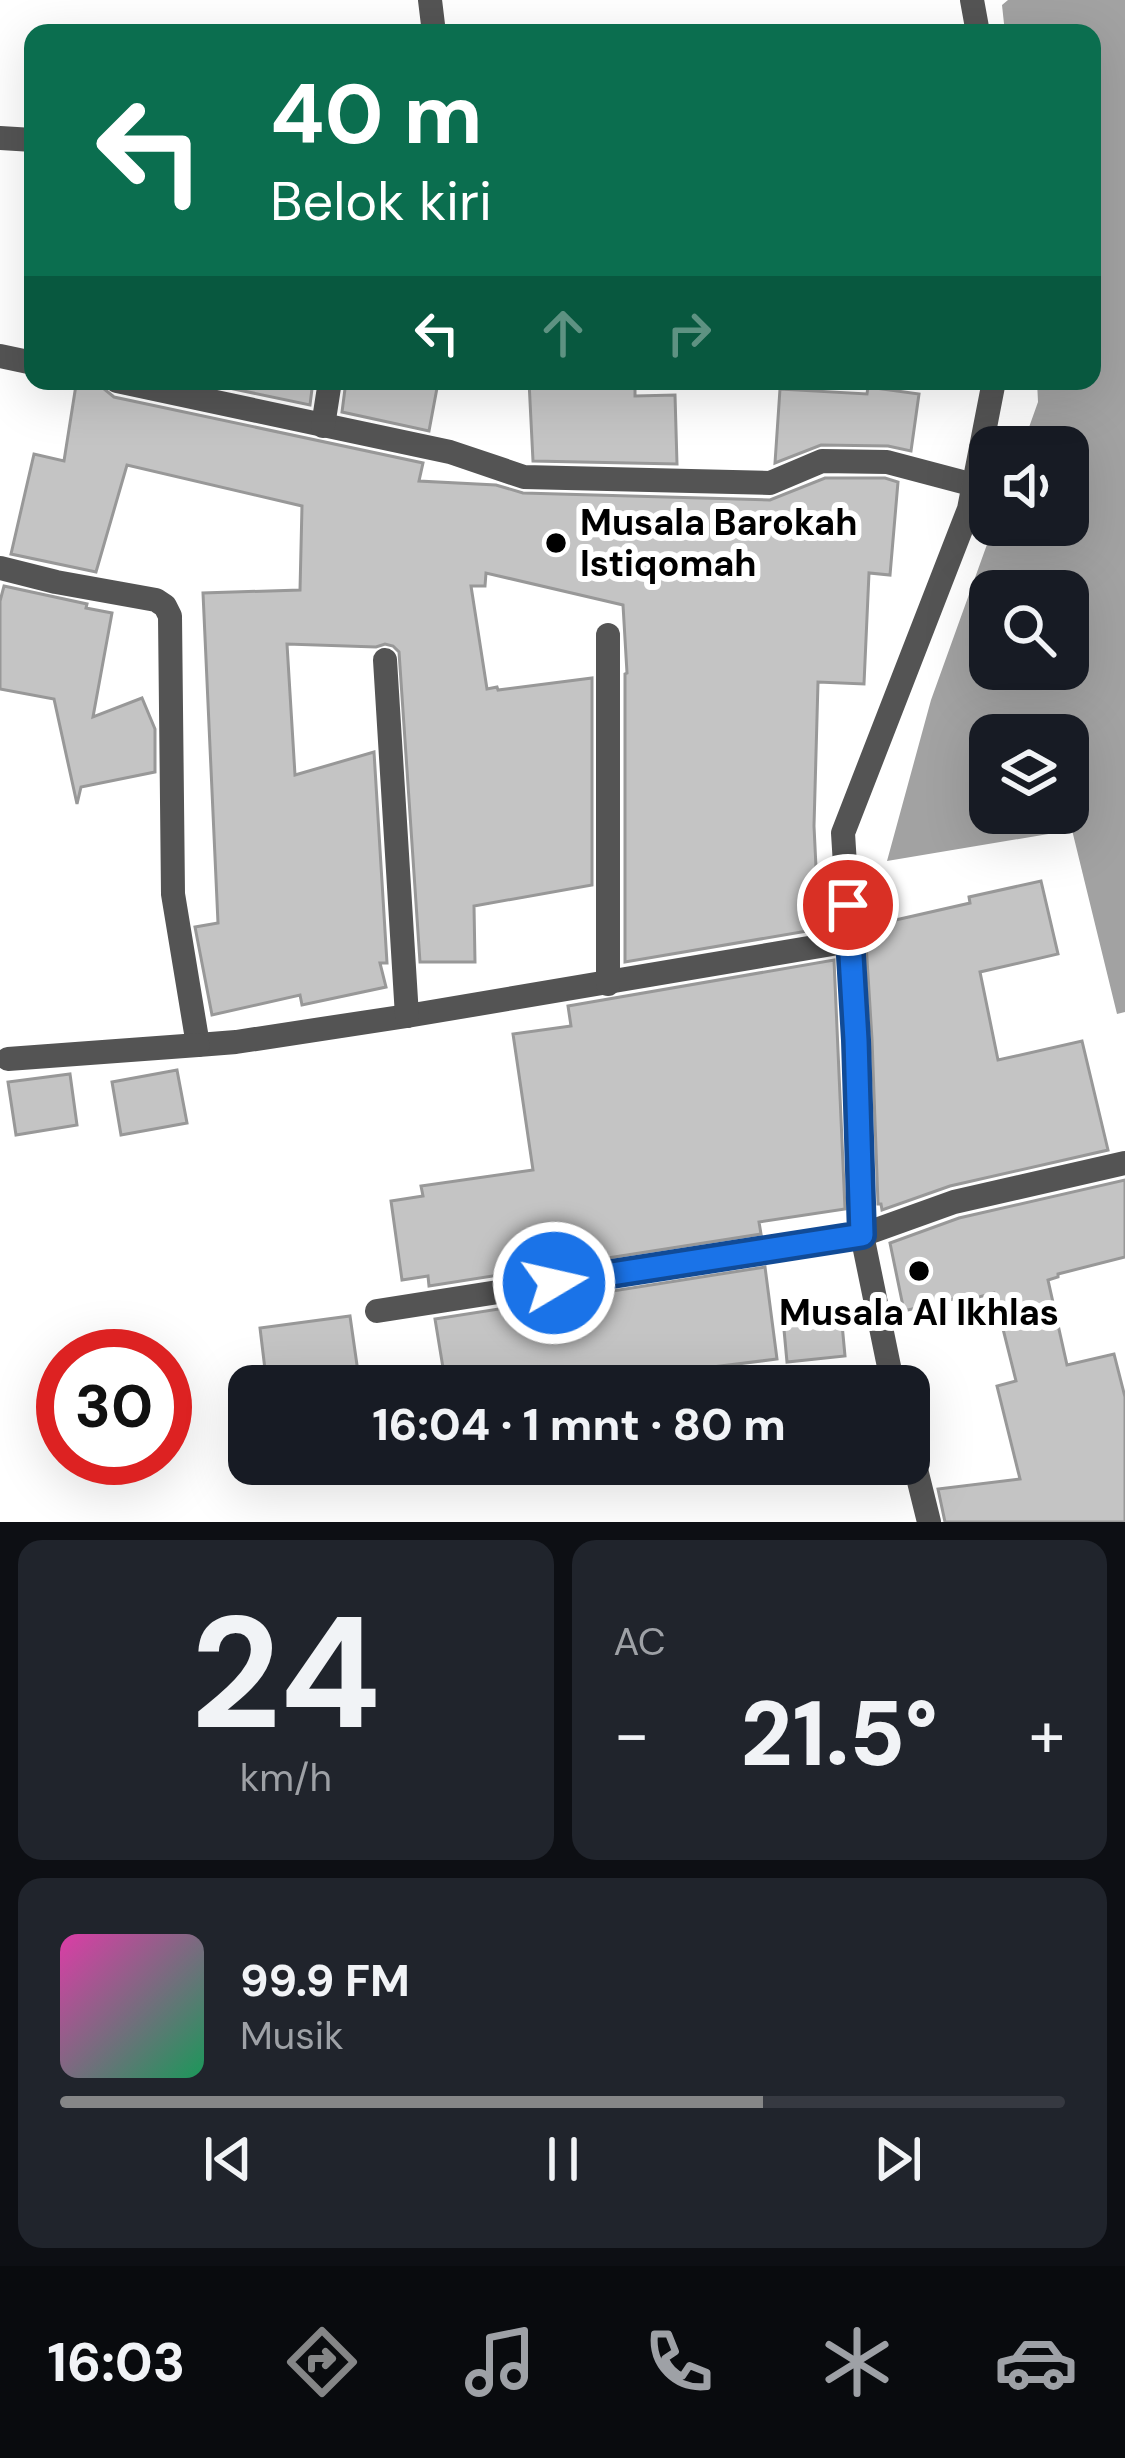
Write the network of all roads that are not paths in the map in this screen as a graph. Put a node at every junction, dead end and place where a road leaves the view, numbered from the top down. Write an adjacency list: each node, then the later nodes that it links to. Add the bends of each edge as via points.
1 (158, 390): 4 (street)
2 (328, 390): 4 (street)
3 (992, 390): 5 (street)
4 (323, 426): 6 (street, via 450,452 524,477 770,484 822,461 844,461 887,462)
5 (985, 426)
6 (969, 484)
7 (969, 508): 11 (street, via 843,832)
8 (0, 568): 14 (street, via 156,600 170,616 172,894)
9 (608, 635): 12 (street)
10 (385, 660): 13 (street)
11 (850, 941): 12 (street); 17 (street)
12 (608, 984): 13 (street)
13 (407, 1016): 14 (street)
14 (198, 1045): 15 (street)
15 (8, 1059)
16 (1125, 1163): 17 (street, via 954,1202)
17 (862, 1235): 18 (street); 19 (street)
18 (377, 1311)
19 (889, 1365)
20 (920, 1485): 21 (street)
21 (929, 1522)

